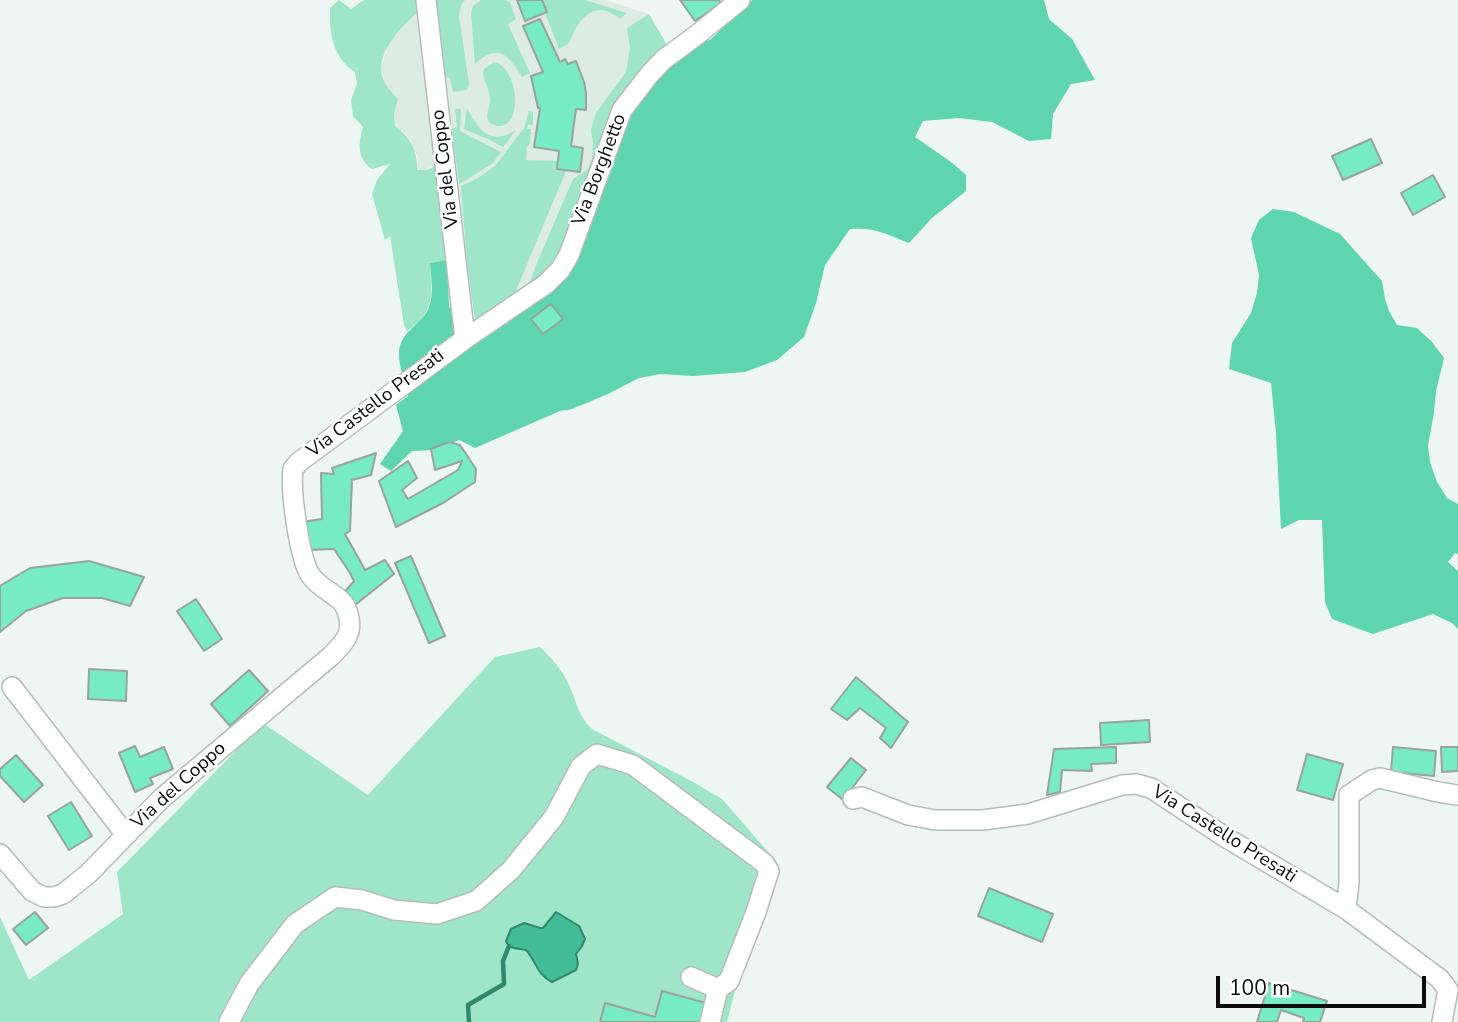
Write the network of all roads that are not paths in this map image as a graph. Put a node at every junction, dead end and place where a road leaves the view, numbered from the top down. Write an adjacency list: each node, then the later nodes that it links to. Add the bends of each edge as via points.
1 (426, 0): 3 (street, Via del Coppo)
2 (740, 0): 3 (street, Via Borghetto, via 663,60 622,110 560,270)
3 (465, 339): 4 (street, Via Castello Presati, via 293,469 294,508 305,564 313,579 344,604)
4 (351, 622): 8 (street, Via del Coppo, via 347,639 331,656 162,798)
5 (12, 687): 8 (street)
6 (1458, 795): 10 (street, via 1380,778 1349,795)
7 (853, 799): 10 (street, Via Castello Presati, via 862,797 908,816 983,820 1028,814 1136,784 1151,788)
8 (125, 835): 9 (street, Via del Coppo, via 88,874 54,897 32,891)
9 (0, 854)
10 (1346, 909): 15 (street, Via Castello Presati, via 1440,979 1448,990)
11 (691, 976): 12 (street)
12 (718, 989): 13 (street, via 729,981 769,871 633,765 597,754 581,766 554,817 512,870 476,901 438,914 335,897 295,924 249,984); 14 (street)
13 (229, 1022)
14 (710, 1022)
15 (1441, 1022)

